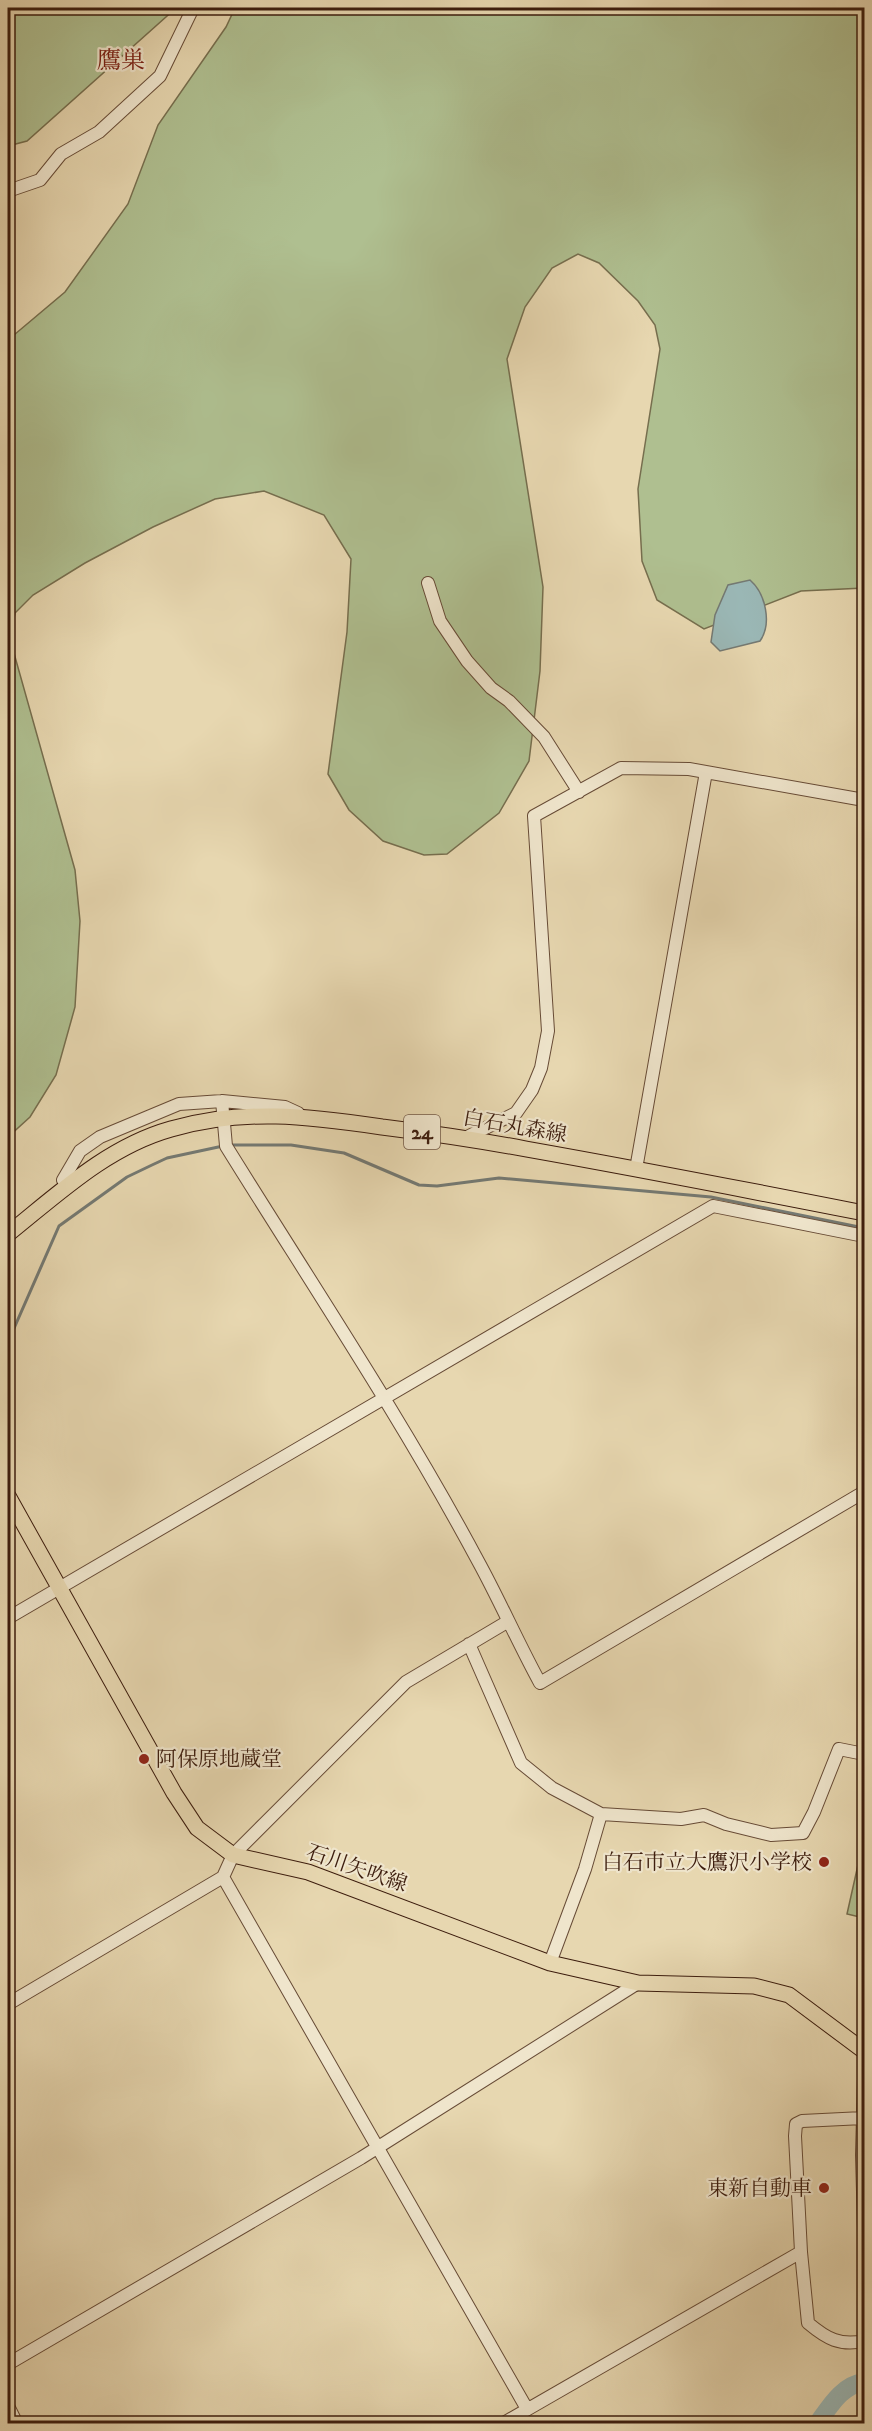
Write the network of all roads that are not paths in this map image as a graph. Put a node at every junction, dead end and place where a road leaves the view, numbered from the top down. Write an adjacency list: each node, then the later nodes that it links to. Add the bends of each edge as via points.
1 (193, 8): 2 (street, via 159,76 99,132 61,154 40,180)
2 (8, 191)
3 (428, 583): 5 (street, via 440,621 467,661 544,737)
4 (706, 772): 5 (street, via 621,768); 6 (street); 11 (street)
5 (579, 792): 10 (street, via 534,816 548,1031 541,1068 516,1113)
6 (864, 800)
7 (222, 1101): 8 (street, via 285,1107); 9 (street); 12 (street, via 179,1104 100,1137 80,1151 63,1180)
8 (298, 1116): 9 (main road, 白石丸森線 / 24); 10 (main road, 白石丸森線 / 24)
9 (223, 1117): 12 (main road, 白石丸森線 / 24, via 170,1129 131,1145); 16 (street, via 225,1143)
10 (465, 1138): 11 (main road, 白石丸森線 / 24)
11 (636, 1169): 13 (main road, 白石丸森線 / 24)
12 (67, 1186): 14 (main road, 白石丸森線 / 24)
13 (864, 1213)
14 (8, 1234)
15 (864, 1236): 16 (street, via 713,1206)
16 (384, 1399): 19 (street); 21 (street, via 479,1562)
17 (864, 1492): 21 (street, via 540,1683)
18 (8, 1496): 19 (main road, 石川矢吹線)
19 (59, 1589): 20 (street); 25 (main road, 石川矢吹線, via 197,1828)
20 (8, 1618)
21 (507, 1622): 22 (street)
22 (469, 1644): 24 (street, via 521,1763 552,1788); 25 (street, via 406,1682)
23 (864, 1755): 24 (street, via 839,1749 803,1833 771,1835 704,1815 681,1819)
24 (601, 1814): 27 (street)
25 (234, 1855): 26 (street); 27 (main road, 石川矢吹線, via 308,1872)
26 (223, 1877): 29 (street); 33 (street)
27 (550, 1963): 28 (main road, 石川矢吹線)
28 (638, 1983): 30 (main road, 石川矢吹線, via 754,1986 789,1995); 33 (street)
29 (8, 2004)
30 (864, 2051)
31 (864, 2079): 32 (street)
32 (863, 2118): 34 (street); 35 (street, via 813,2118 796,2124)
33 (379, 2147): 37 (street); 39 (street)
34 (864, 2228)
35 (801, 2252): 36 (street, via 808,2323 824,2337 839,2343); 39 (street)
36 (864, 2342)
37 (8, 2364)
38 (8, 2406): 40 (street)
39 (527, 2409): 41 (street)
40 (17, 2424)
41 (502, 2424)

